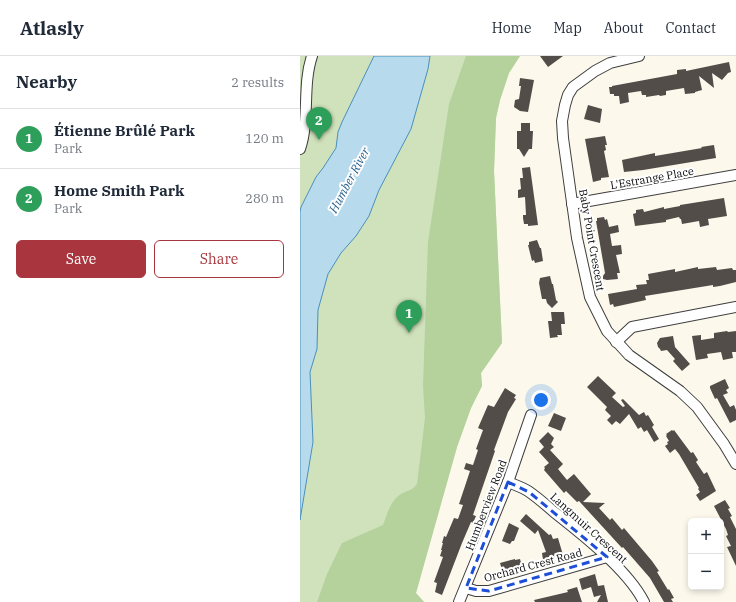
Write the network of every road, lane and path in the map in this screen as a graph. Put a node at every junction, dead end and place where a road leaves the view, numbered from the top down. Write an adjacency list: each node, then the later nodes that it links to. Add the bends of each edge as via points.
1 (312, 56): 3 (street)
2 (639, 56): 5 (street, Baby Point Crescent, via 604,65 573,87 568,95 562,120)
3 (300, 149)
4 (736, 175): 5 (street, L'Estrange Place)
5 (572, 204): 7 (street, Baby Point Crescent, via 590,297 607,332)
6 (736, 307): 7 (street, via 632,327)
7 (616, 342): 9 (street, Baby Point Crescent, via 629,355 680,391 697,407)
8 (531, 415): 10 (street, Humberview Road)
9 (736, 464)
10 (508, 482): 11 (street, Langmuir Crescent, via 529,492); 12 (street, Humberview Road)
11 (607, 557): 12 (street, Orchard Crest Road, via 489,591); 14 (street, Langmuir Crescent, via 628,579)
12 (466, 588): 13 (street, Humberview Road)
13 (459, 602)
14 (644, 602)

